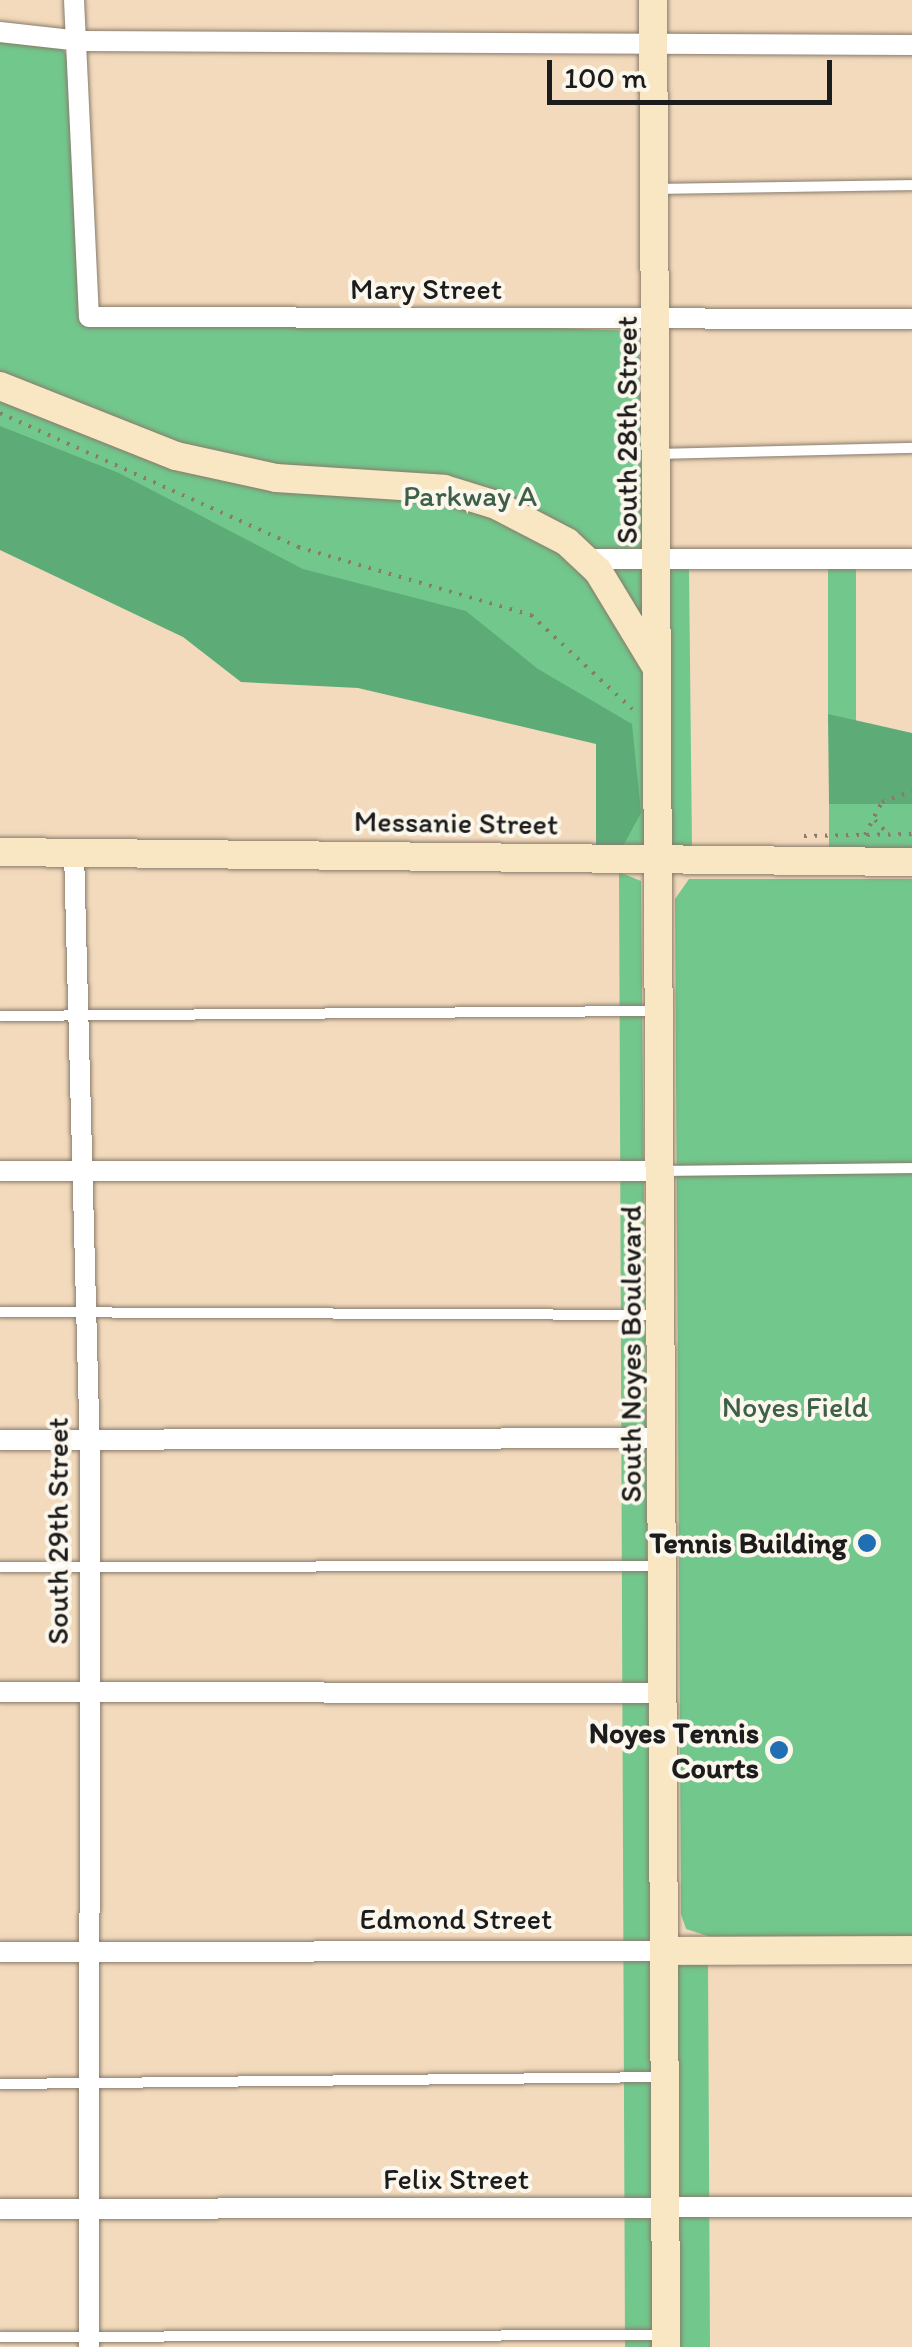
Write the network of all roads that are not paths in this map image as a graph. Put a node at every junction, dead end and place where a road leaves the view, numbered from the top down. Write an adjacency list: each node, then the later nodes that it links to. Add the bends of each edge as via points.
1 (74, 0): 4 (street)
2 (653, 0): 6 (street, South 28th Street)
3 (0, 32): 4 (street)
4 (80, 41): 6 (street); 10 (street, Mary Street, via 89,317)
5 (912, 45): 6 (street)
6 (654, 48): 8 (street, South 28th Street)
7 (912, 184): 8 (lane)
8 (657, 189): 10 (street, South 28th Street)
9 (912, 319): 10 (street, Mary Street)
10 (659, 320): 13 (street, South 28th Street)
11 (0, 386): 14 (street, via 176,456 276,478 444,489 533,521)
12 (912, 448): 13 (lane)
13 (661, 454): 15 (street, South 28th Street)
14 (585, 558): 15 (street); 17 (street, via 651,646)
15 (661, 558): 16 (street); 17 (street, South 28th Street)
16 (912, 559)
17 (660, 686): 20 (street, South 28th Street)
18 (0, 852): 19 (street, Messanie Street)
19 (74, 852): 20 (street, Messanie Street); 24 (street, South 29th Street)
20 (660, 860): 21 (street, Messanie Street); 22 (street, South Noyes Boulevard)
21 (912, 862)
22 (663, 1011): 24 (lane); 28 (street, South Noyes Boulevard)
23 (0, 1016): 24 (lane)
24 (80, 1016): 26 (street, South 29th Street)
25 (912, 1168): 28 (lane)
26 (86, 1170): 27 (street); 28 (street); 30 (street, South 29th Street)
27 (0, 1171)
28 (664, 1171): 31 (street, South Noyes Boulevard)
29 (0, 1312): 30 (lane)
30 (86, 1313): 31 (lane); 34 (street, South 29th Street)
31 (663, 1315): 32 (street, South Noyes Boulevard)
32 (663, 1438): 34 (street); 35 (street, South Noyes Boulevard)
33 (0, 1440): 34 (street)
34 (89, 1440): 37 (street, South 29th Street)
35 (662, 1566): 37 (lane); 40 (street, South Noyes Boulevard)
36 (0, 1567): 37 (lane)
37 (90, 1568): 39 (street, South 29th Street)
38 (0, 1692): 39 (street)
39 (89, 1692): 40 (street); 44 (street, South 29th Street)
40 (662, 1693): 42 (street, South Noyes Boulevard)
41 (912, 1950): 42 (street, Edmond Street)
42 (665, 1951): 44 (street, Edmond Street); 45 (street, South Noyes Boulevard)
43 (0, 1952): 44 (street, Edmond Street)
44 (88, 1952): 47 (street, South 29th Street)
45 (665, 2077): 47 (lane); 51 (street, South Noyes Boulevard)
46 (0, 2084): 47 (lane)
47 (88, 2084): 50 (street, South 29th Street)
48 (912, 2207): 51 (street, Felix Street)
49 (0, 2209): 50 (street, Felix Street)
50 (87, 2209): 51 (street, Felix Street); 54 (street, South 29th Street)
51 (666, 2209): 53 (street, South Noyes Boulevard)
52 (0, 2338): 54 (lane)
53 (666, 2341): 54 (lane)
54 (89, 2342)

